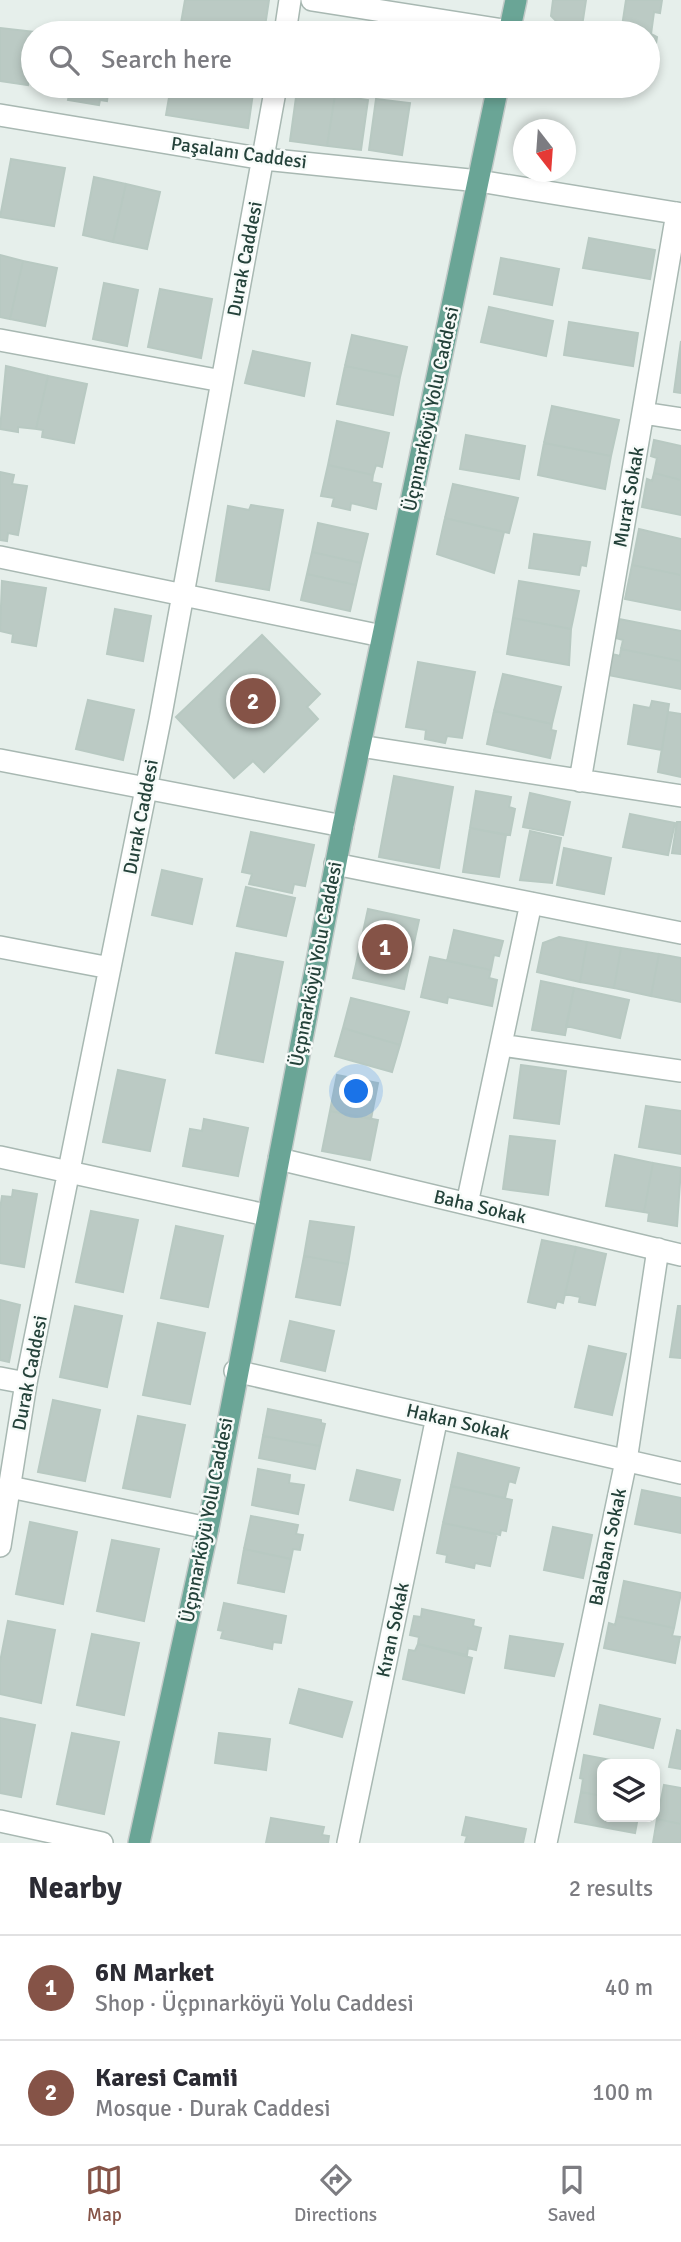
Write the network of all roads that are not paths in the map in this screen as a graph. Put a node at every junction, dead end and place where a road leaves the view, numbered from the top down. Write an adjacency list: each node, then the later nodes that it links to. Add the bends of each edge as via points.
1 (290, 0): 4 (street)
2 (312, 0): 5 (street)
3 (516, 0): 6 (main road)
4 (287, 21)
5 (441, 21)
6 (511, 21)
7 (274, 98): 10 (street, Durak Caddesi)
8 (496, 98): 11 (main road, Üçpınarköyü Yolu Caddesi)
9 (0, 115): 10 (street, Paşalanı Caddesi)
10 (264, 159): 11 (street, Paşalanı Caddesi); 14 (street, Durak Caddesi)
11 (480, 181): 12 (street, Paşalanı Caddesi); 19 (main road, Üçpınarköyü Yolu Caddesi)
12 (679, 214): 15 (street, Murat Sokak)
13 (0, 340): 14 (street)
14 (222, 381): 18 (street, Durak Caddesi)
15 (643, 413): 16 (street); 22 (street, Murat Sokak)
16 (681, 419)
17 (0, 557): 18 (street)
18 (183, 596): 19 (street); 23 (street, Durak Caddesi)
19 (382, 636): 20 (main road, Üçpınarköyü Yolu Caddesi)
20 (360, 746): 22 (street); 25 (main road, Üçpınarköyü Yolu Caddesi)
21 (0, 760): 23 (street)
22 (580, 781): 24 (street)
23 (146, 788): 25 (street); 30 (street, Durak Caddesi)
24 (681, 796)
25 (343, 826): 26 (main road, Üçpınarköyü Yolu Caddesi)
26 (335, 864): 27 (street); 34 (main road, Üçpınarköyü Yolu Caddesi)
27 (531, 903): 28 (street); 31 (street)
28 (681, 933)
29 (0, 947): 30 (street)
30 (110, 968): 35 (street, Durak Caddesi)
31 (501, 1045): 32 (street); 36 (street)
32 (681, 1072)
33 (0, 1157): 35 (street)
34 (279, 1159): 36 (street, Baha Sokak); 37 (main road, Üçpınarköyü Yolu Caddesi)
35 (69, 1171): 37 (street); 42 (street, Durak Caddesi)
36 (467, 1204): 38 (street, Baha Sokak)
37 (266, 1215): 40 (main road, Üçpınarköyü Yolu Caddesi)
38 (658, 1249): 39 (street, Baha Sokak); 44 (street, Balaban Sokak)
39 (681, 1255)
40 (235, 1371): 43 (street, Hakan Sokak); 47 (main road, Üçpınarköyü Yolu Caddesi)
41 (0, 1378): 42 (street)
42 (26, 1383): 46 (street, Durak Caddesi)
43 (437, 1417): 44 (street, Hakan Sokak); 52 (street, Kıran Sokak)
44 (626, 1461): 45 (street, Hakan Sokak); 53 (street, Balaban Sokak)
45 (681, 1473)
46 (10, 1488): 47 (street); 48 (street, Durak Caddesi)
47 (208, 1528): 51 (main road, Üçpınarköyü Yolu Caddesi)
48 (0, 1546)
49 (0, 1821): 50 (street)
50 (102, 1843)
51 (139, 1843)
52 (348, 1843)
53 (546, 1843)

